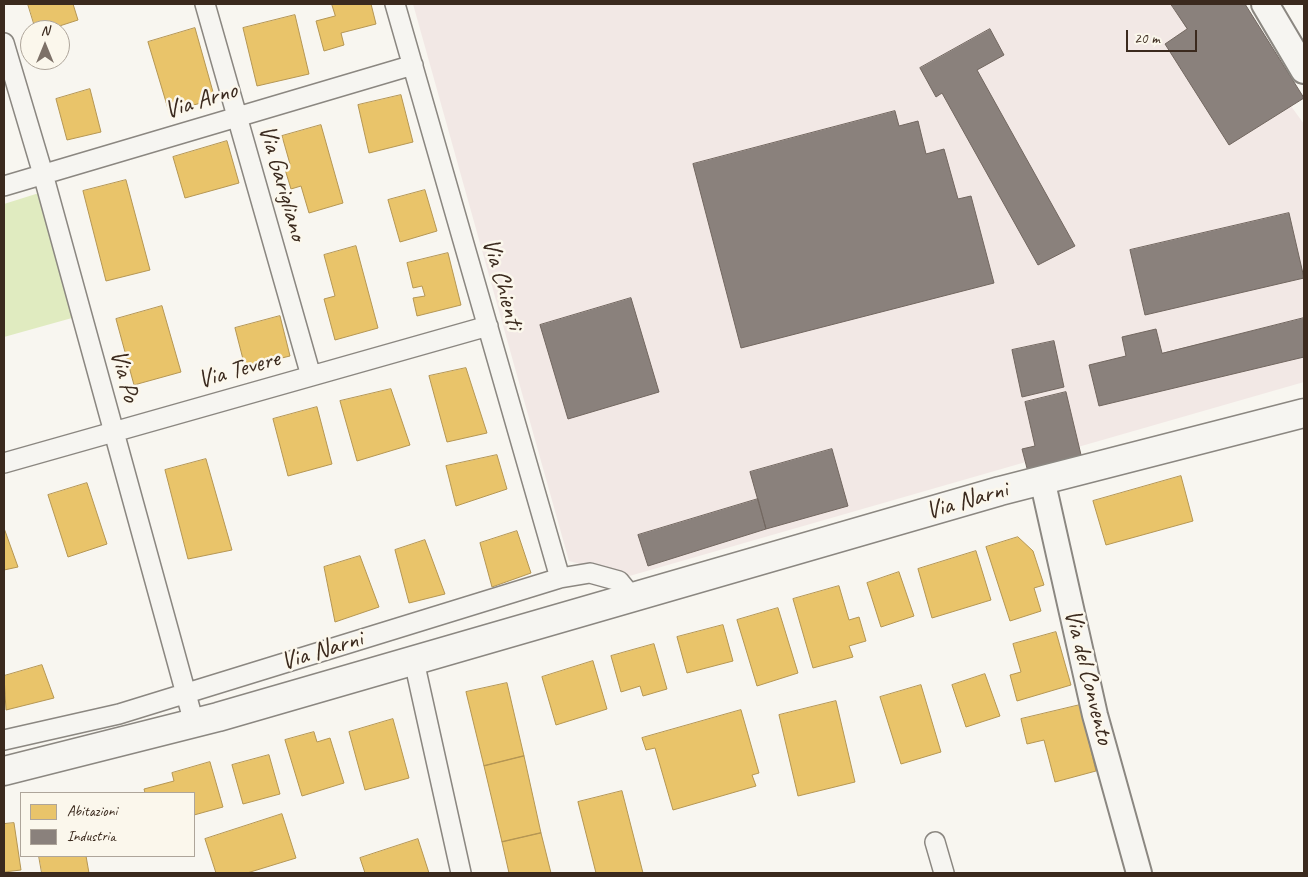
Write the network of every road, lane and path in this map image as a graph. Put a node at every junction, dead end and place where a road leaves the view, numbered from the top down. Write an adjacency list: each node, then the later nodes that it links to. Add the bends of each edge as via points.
1 (205, 4): 7 (street, Via Garigliano)
2 (395, 4): 5 (street, Via Chienti)
3 (1265, 4): 6 (main road)
4 (4, 43): 8 (street, Via Po)
5 (413, 65): 7 (street, Via Arno); 10 (street, Via Chienti)
6 (1304, 70)
7 (237, 117): 8 (street, Via Arno); 11 (street, Via Garigliano)
8 (43, 174): 9 (street, Via Arno); 13 (street, Via Po)
9 (4, 186)
10 (488, 326): 11 (street, Via Tevere); 16 (street, Via Chienti)
11 (312, 376): 13 (street, Via Tevere)
12 (1304, 413): 15 (main road, Via Narni)
13 (114, 431): 14 (street, Via Tevere); 19 (street, Via Po)
14 (4, 463)
15 (1042, 480): 17 (main road, Via Narni); 26 (street, Via del Convento, via 1095,715)
16 (560, 578): 17 (street, Via Narni, via 590,573 619,581); 19 (street, Via Narni)
17 (632, 597): 18 (main road, Via Narni)
18 (414, 661): 20 (main road, Via Narni); 24 (street)
19 (186, 694): 20 (street, Via Po); 21 (street, Via Narni, via 119,714)
20 (194, 723): 22 (main road, Via Narni)
21 (4, 740)
22 (4, 771)
23 (935, 842): 25 (street)
24 (461, 873)
25 (944, 873)
26 (1139, 873)

